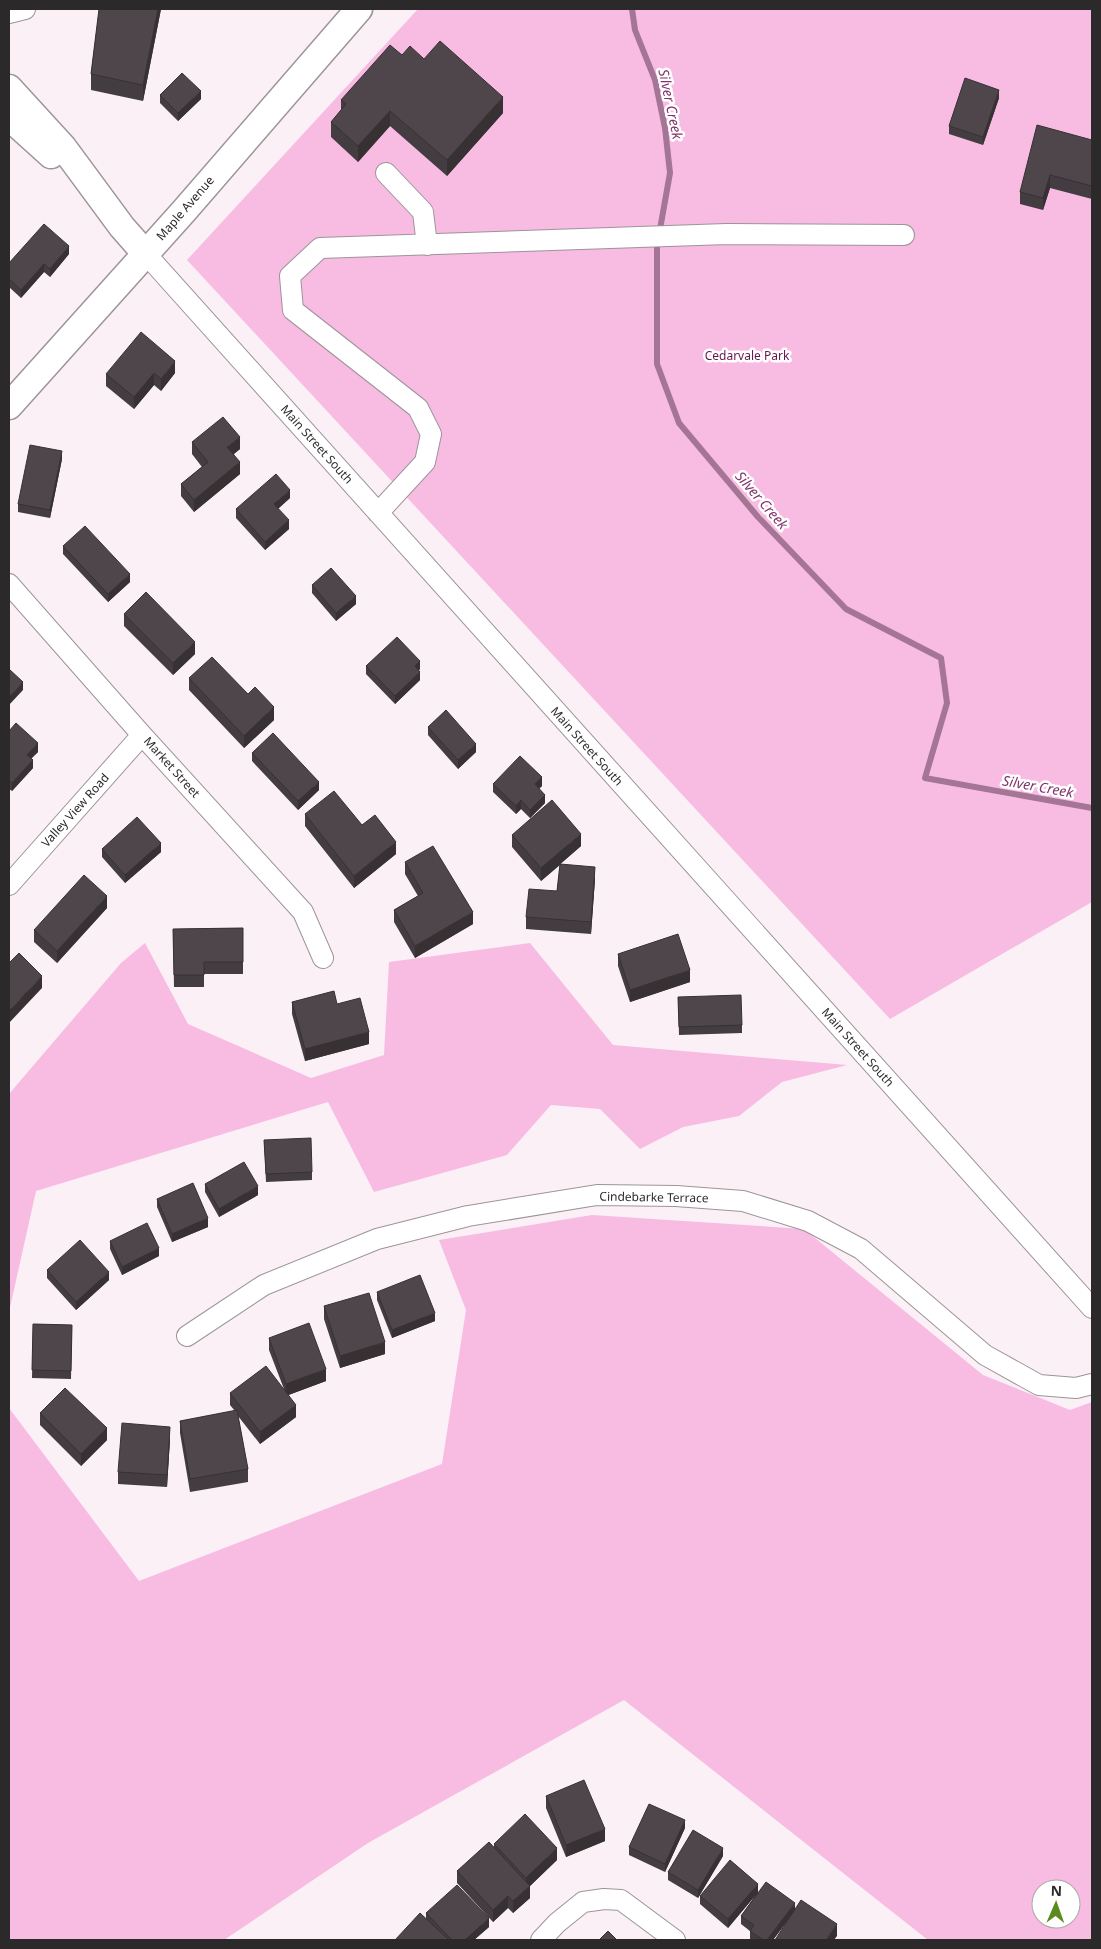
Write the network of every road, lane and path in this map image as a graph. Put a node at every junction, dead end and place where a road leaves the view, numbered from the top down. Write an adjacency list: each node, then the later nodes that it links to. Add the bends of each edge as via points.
1 (25, 9): 3 (street)
2 (359, 9): 10 (main road, Maple Avenue)
3 (9, 13)
4 (9, 88): 7 (main road, Main Street South, via 63,147)
5 (9, 117): 7 (main road, Main Street South, via 57,160)
6 (386, 173): 9 (street, via 423,212)
7 (87, 179): 10 (main road, Main Street South)
8 (904, 235): 9 (street, via 727,234)
9 (427, 245): 12 (street, via 320,248 290,276 293,310 418,408 431,434 425,462)
10 (145, 253): 11 (main road, Maple Avenue); 12 (street, Main Street South)
11 (9, 406)
12 (378, 513): 17 (street, Main Street South)
13 (9, 584): 14 (street, Market Street)
14 (142, 735): 15 (street, Valley View Road); 16 (street, Market Street, via 303,912)
15 (9, 885)
16 (323, 958)
17 (1092, 1308)
18 (187, 1336): 19 (street, Cindebarke Terrace, via 264,1285 377,1239 468,1216 596,1195 676,1196 743,1201 808,1221 861,1249 985,1355 1039,1385 1076,1388)
19 (1092, 1384)
20 (541, 1940): 21 (street, via 583,1902 604,1899 621,1900)
21 (674, 1940)

